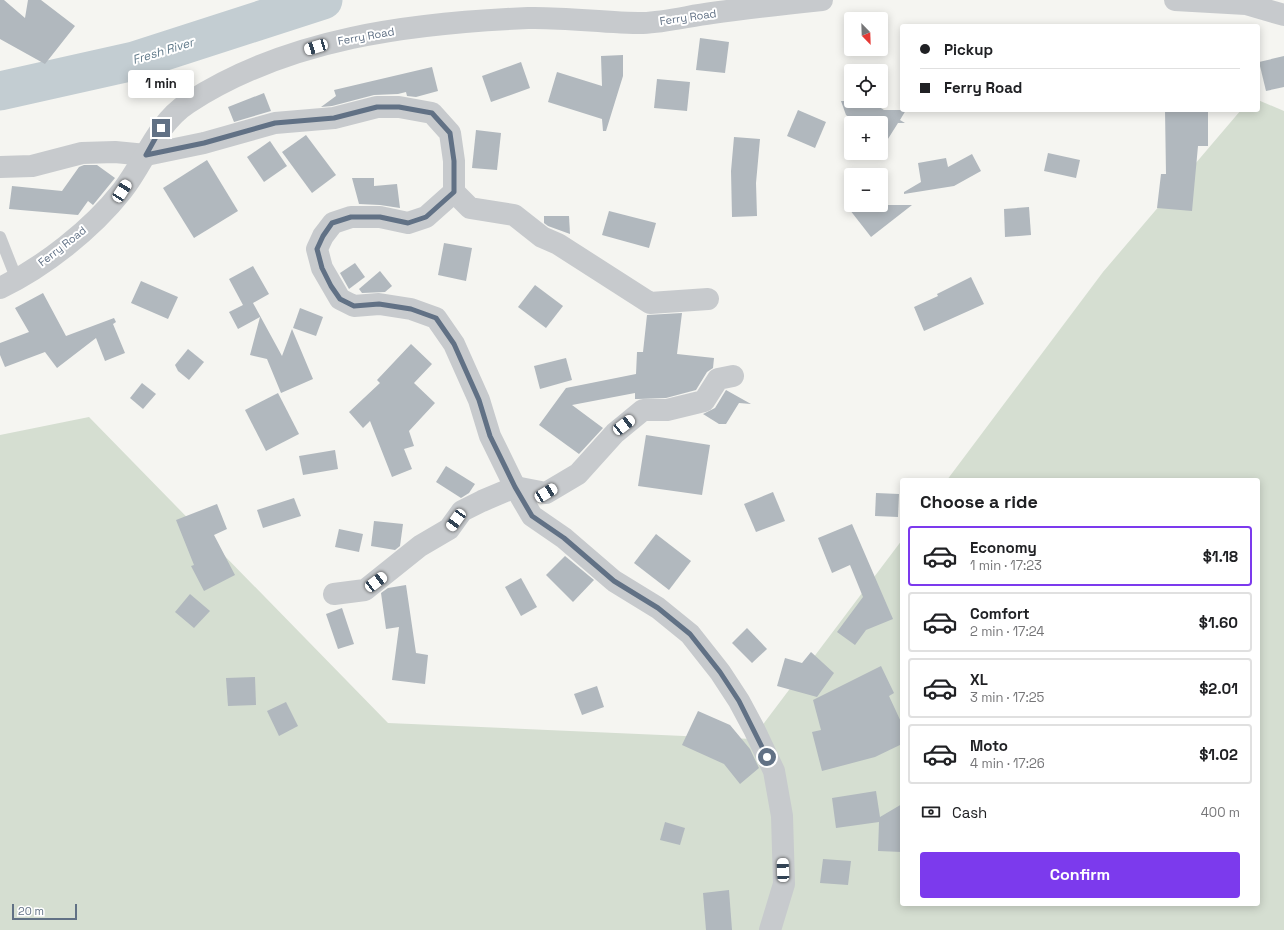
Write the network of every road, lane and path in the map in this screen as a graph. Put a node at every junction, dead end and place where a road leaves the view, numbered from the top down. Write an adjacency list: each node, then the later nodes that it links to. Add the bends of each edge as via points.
1 (822, 0): 4 (street, Ferry Road, via 645,23 529,18 426,26 347,38 255,66 186,104 161,128)
2 (1175, 0): 3 (street, via 1246,4)
3 (1284, 15)
4 (146, 155): 5 (street, via 115,152 82,153 32,166); 6 (street, via 204,143 275,123 334,118 377,107 399,107 432,113 450,133 454,161); 8 (street, Ferry Road, via 122,191 78,237)
5 (0, 167)
6 (454, 192): 9 (street, via 470,208 514,215 542,237 558,244 650,303); 11 (street, via 426,217 408,223 380,217 351,217 332,223 317,249 322,268 340,299 354,306 379,304 411,309 436,318 454,344 479,400 490,436)
7 (0, 237): 8 (lane)
8 (9, 284)
9 (708, 299)
10 (733, 376): 11 (street, via 718,379 704,401 667,410 643,410 615,433 578,474 546,493)
11 (515, 487): 12 (street, via 462,511 449,529 420,546 365,590); 13 (street, via 532,516 564,538 614,581 658,608 690,634 739,701 774,771 782,816 784,884)
12 (334, 594)
13 (770, 930)

